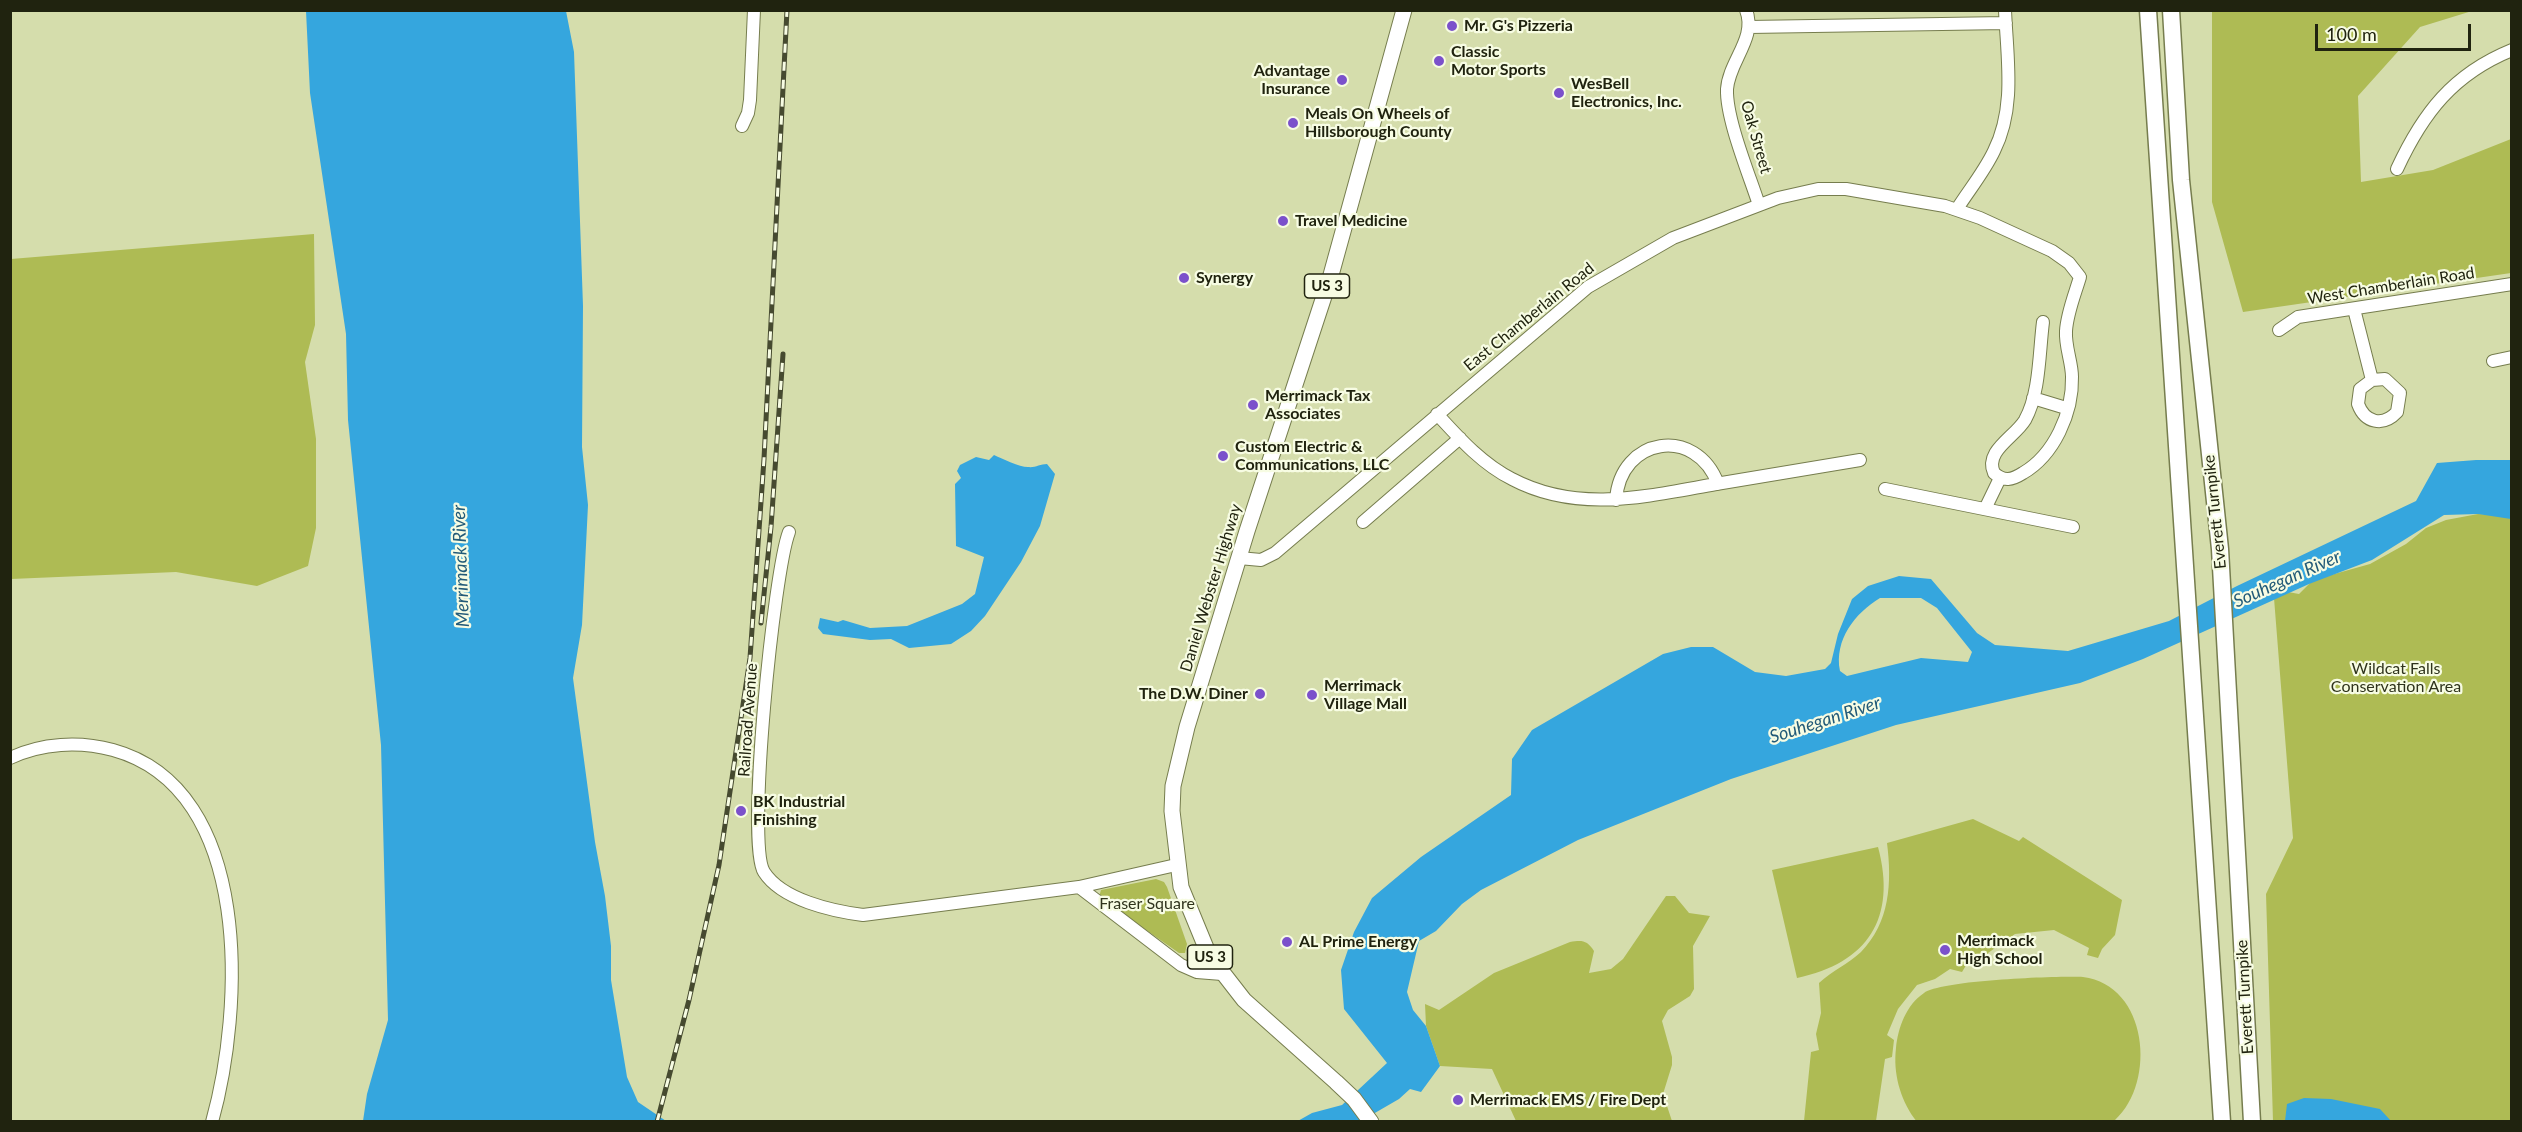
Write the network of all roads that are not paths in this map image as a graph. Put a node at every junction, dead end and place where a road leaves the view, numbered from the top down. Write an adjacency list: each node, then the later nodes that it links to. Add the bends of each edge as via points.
1 (754, 10): 9 (street, via 750,100)
2 (1404, 10): 33 (main road, Daniel Webster Highway / US 3, via 1329,280)
3 (1746, 10): 7 (street)
4 (2148, 10): 40 (highway, Everett Turnpike)
5 (2171, 10): 41 (highway, Everett Turnpike, via 2181,180 2220,549)
6 (2005, 17): 7 (street); 12 (street, via 2009,94 2006,118 1994,152)
7 (1749, 27): 11 (street, Oak Street, via 1732,67 1728,100)
8 (2511, 50): 10 (street, via 2478,67 2449,89 2418,125)
9 (742, 126)
10 (2397, 169)
11 (1759, 205): 12 (street, East Chamberlain Road, via 1794,193 1846,189); 22 (street, East Chamberlain Road, via 1673,238 1602,278)
12 (1957, 209): 21 (street, East Chamberlain Road, via 2052,251 2080,277 2066,325 2072,378)
13 (2511, 284): 14 (street, West Chamberlain Road)
14 (2354, 309): 16 (street, West Chamberlain Road, via 2298,317); 19 (street)
15 (2043, 322): 20 (street)
16 (2279, 330)
17 (2511, 357): 18 (street)
18 (2493, 361)
19 (2372, 380)
20 (2033, 398): 21 (street); 25 (street, via 2020,427 1992,457 1992,468)
21 (2066, 408): 25 (street, via 2056,439 2045,455 2016,477)
22 (1437, 414): 23 (street); 33 (street, East Chamberlain Road, via 1275,553 1261,560)
23 (1460, 438): 28 (street, via 1490,466 1534,489 1588,500); 30 (street)
24 (1860, 460): 26 (street)
25 (2000, 478): 29 (street)
26 (1718, 484): 28 (street); 28 (street, via 1711,468 1694,452 1659,446 1629,462 1618,482)
27 (1885, 489): 29 (street)
28 (1616, 500)
29 (1984, 509): 31 (street)
30 (1363, 522)
31 (2073, 527)
32 (789, 532): 36 (street, Railroad Avenue, via 776,597 760,778 758,841 766,875 798,896 863,915)
33 (1239, 558): 35 (main road, Daniel Webster Highway / US 3, via 1176,770 1172,811)
34 (10, 758): 38 (street, via 56,745 122,753 169,781 192,805 203,824 217,866 232,969 230,1034)
35 (1176, 865): 36 (street, Railroad Avenue); 37 (main road, Daniel Webster Highway / US 3, via 1192,918)
36 (1079, 887): 37 (street, via 1181,964 1197,972)
37 (1221, 974): 39 (main road, Daniel Webster Highway / US 3, via 1354,1099)
38 (212, 1122)
39 (1371, 1122)
40 (2222, 1122)
41 (2253, 1122)

